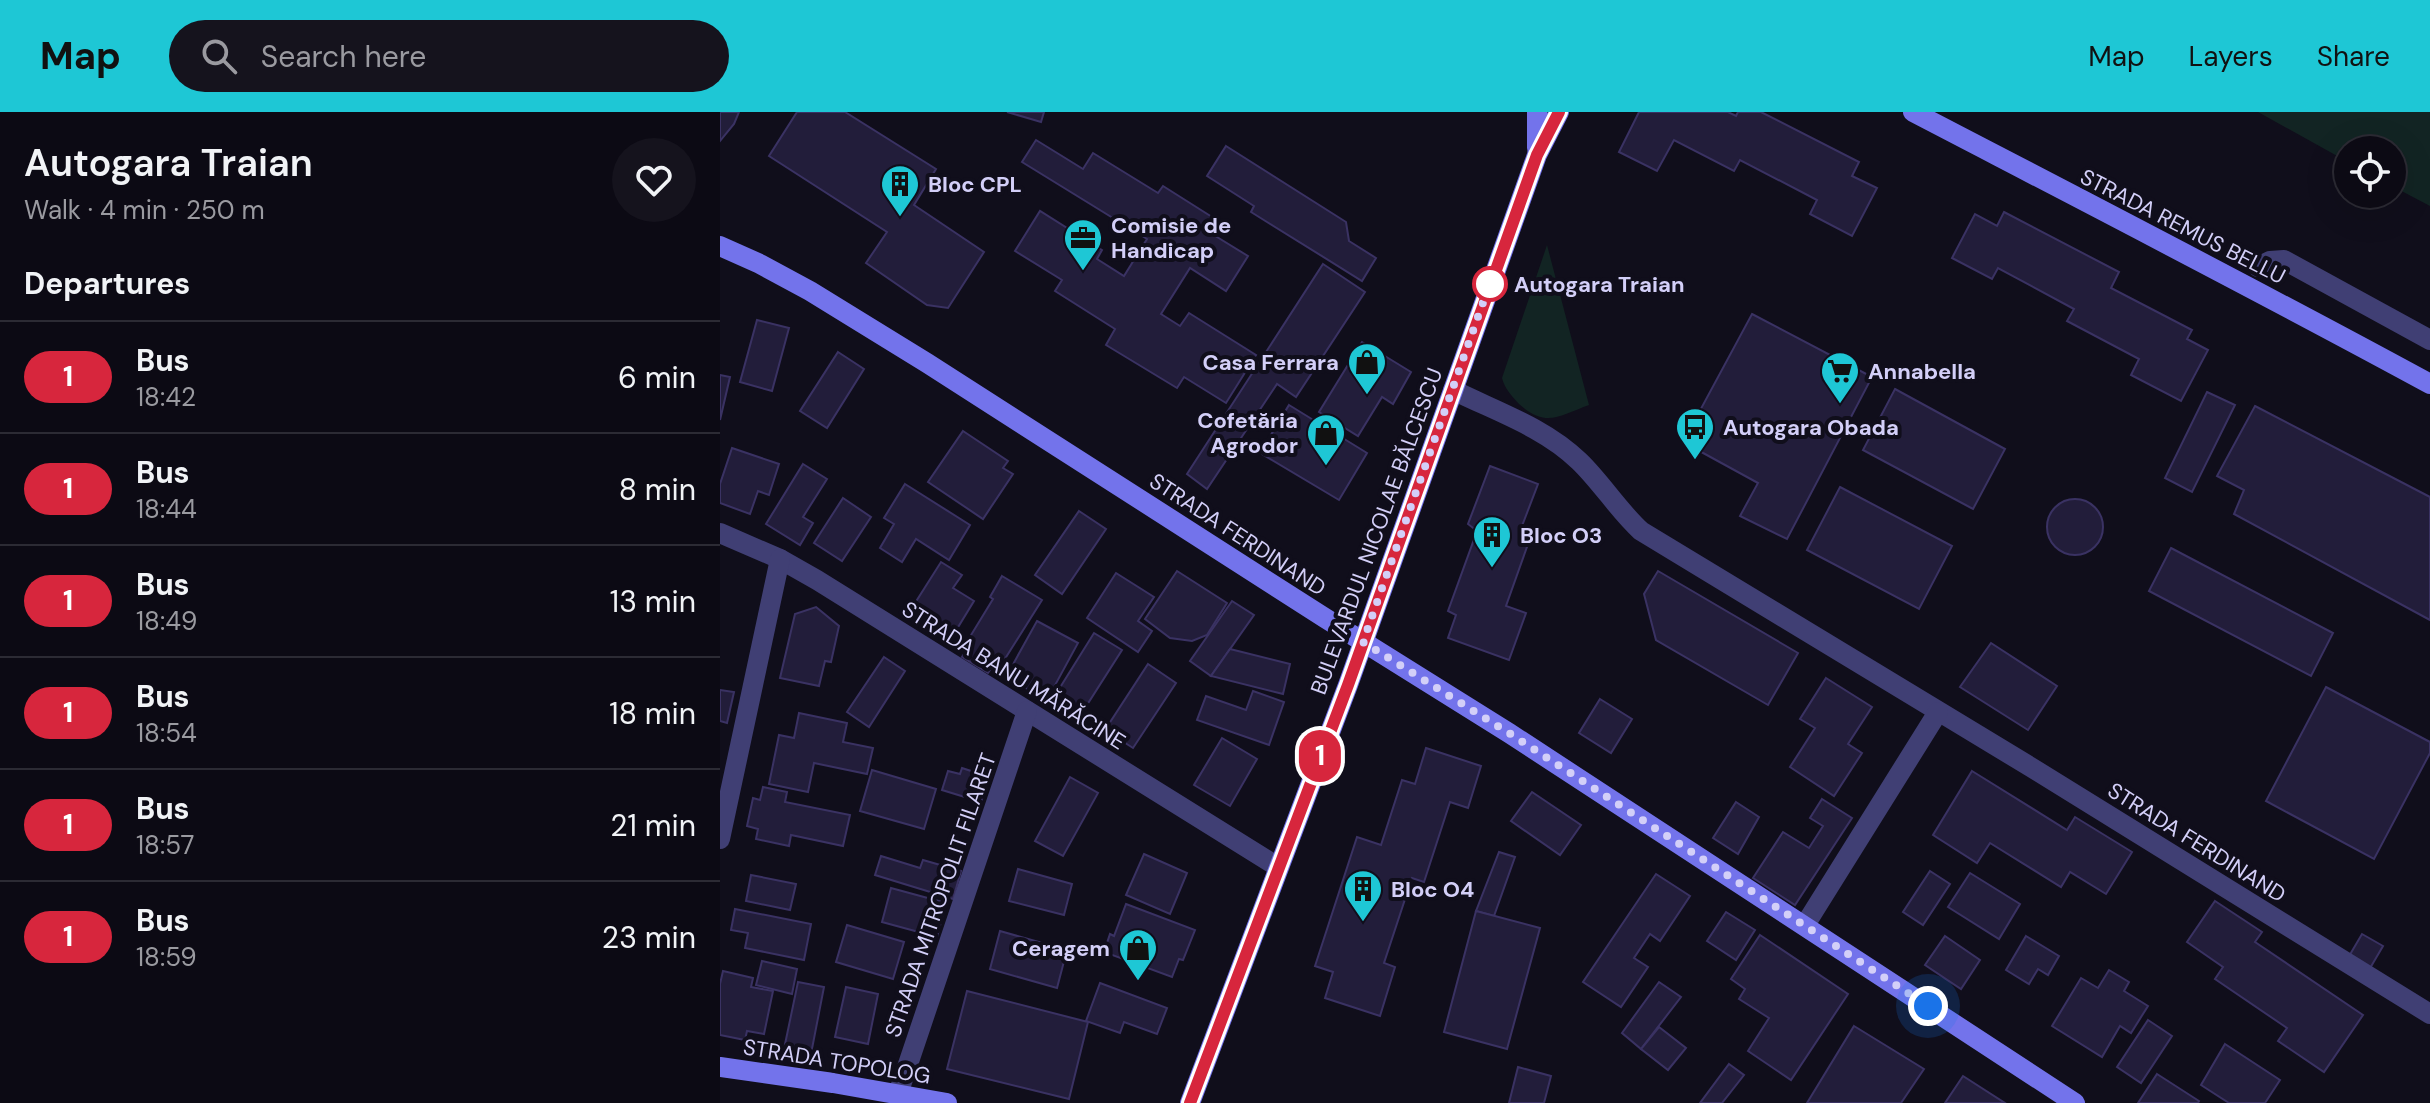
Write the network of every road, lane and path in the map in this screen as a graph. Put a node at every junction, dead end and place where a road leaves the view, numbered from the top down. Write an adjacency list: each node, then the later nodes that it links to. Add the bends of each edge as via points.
1 (1537, 112): 4 (main road, BULEVARDUL NICOLAE BĂLCESCU)
2 (1559, 112): 4 (main road, BULEVARDUL NICOLAE BĂLCESCU)
3 (1913, 112): 8 (main road, STRADA REMUS BELLU)
4 (1537, 155): 9 (main road, BULEVARDUL NICOLAE BĂLCESCU)
5 (720, 246): 12 (main road, STRADA FERDINAND, via 798,284 901,347)
6 (2258, 267): 7 (street, via 2284,260)
7 (2430, 340)
8 (2430, 384)
9 (1453, 390): 12 (main road, BULEVARDUL NICOLAE BĂLCESCU); 14 (street, STRADA FERDINAND, via 1557,443 1641,531)
10 (720, 533): 11 (street, STRADA BANU MĂRĂCINE)
11 (780, 559): 13 (street, STRADA BANU MĂRĂCINE); 15 (street)
12 (1363, 642): 16 (main road, BULEVARDUL NICOLAE BĂLCESCU); 17 (main road, STRADA FERDINAND)
13 (1027, 711): 16 (street, STRADA BANU MĂRĂCINE); 20 (street, STRADA MITROPOLIT FILARET)
14 (1938, 712): 17 (street); 18 (street, STRADA FERDINAND)
15 (720, 839)
16 (1278, 867): 22 (main road, BULEVARDUL NICOLAE BĂLCESCU)
17 (1805, 925): 23 (main road, STRADA FERDINAND)
18 (2430, 1014)
19 (720, 1067): 20 (main road, STRADA TOPOLOG)
20 (898, 1094): 21 (main road, STRADA TOPOLOG)
21 (947, 1103)
22 (1190, 1103)
23 (2075, 1103)

